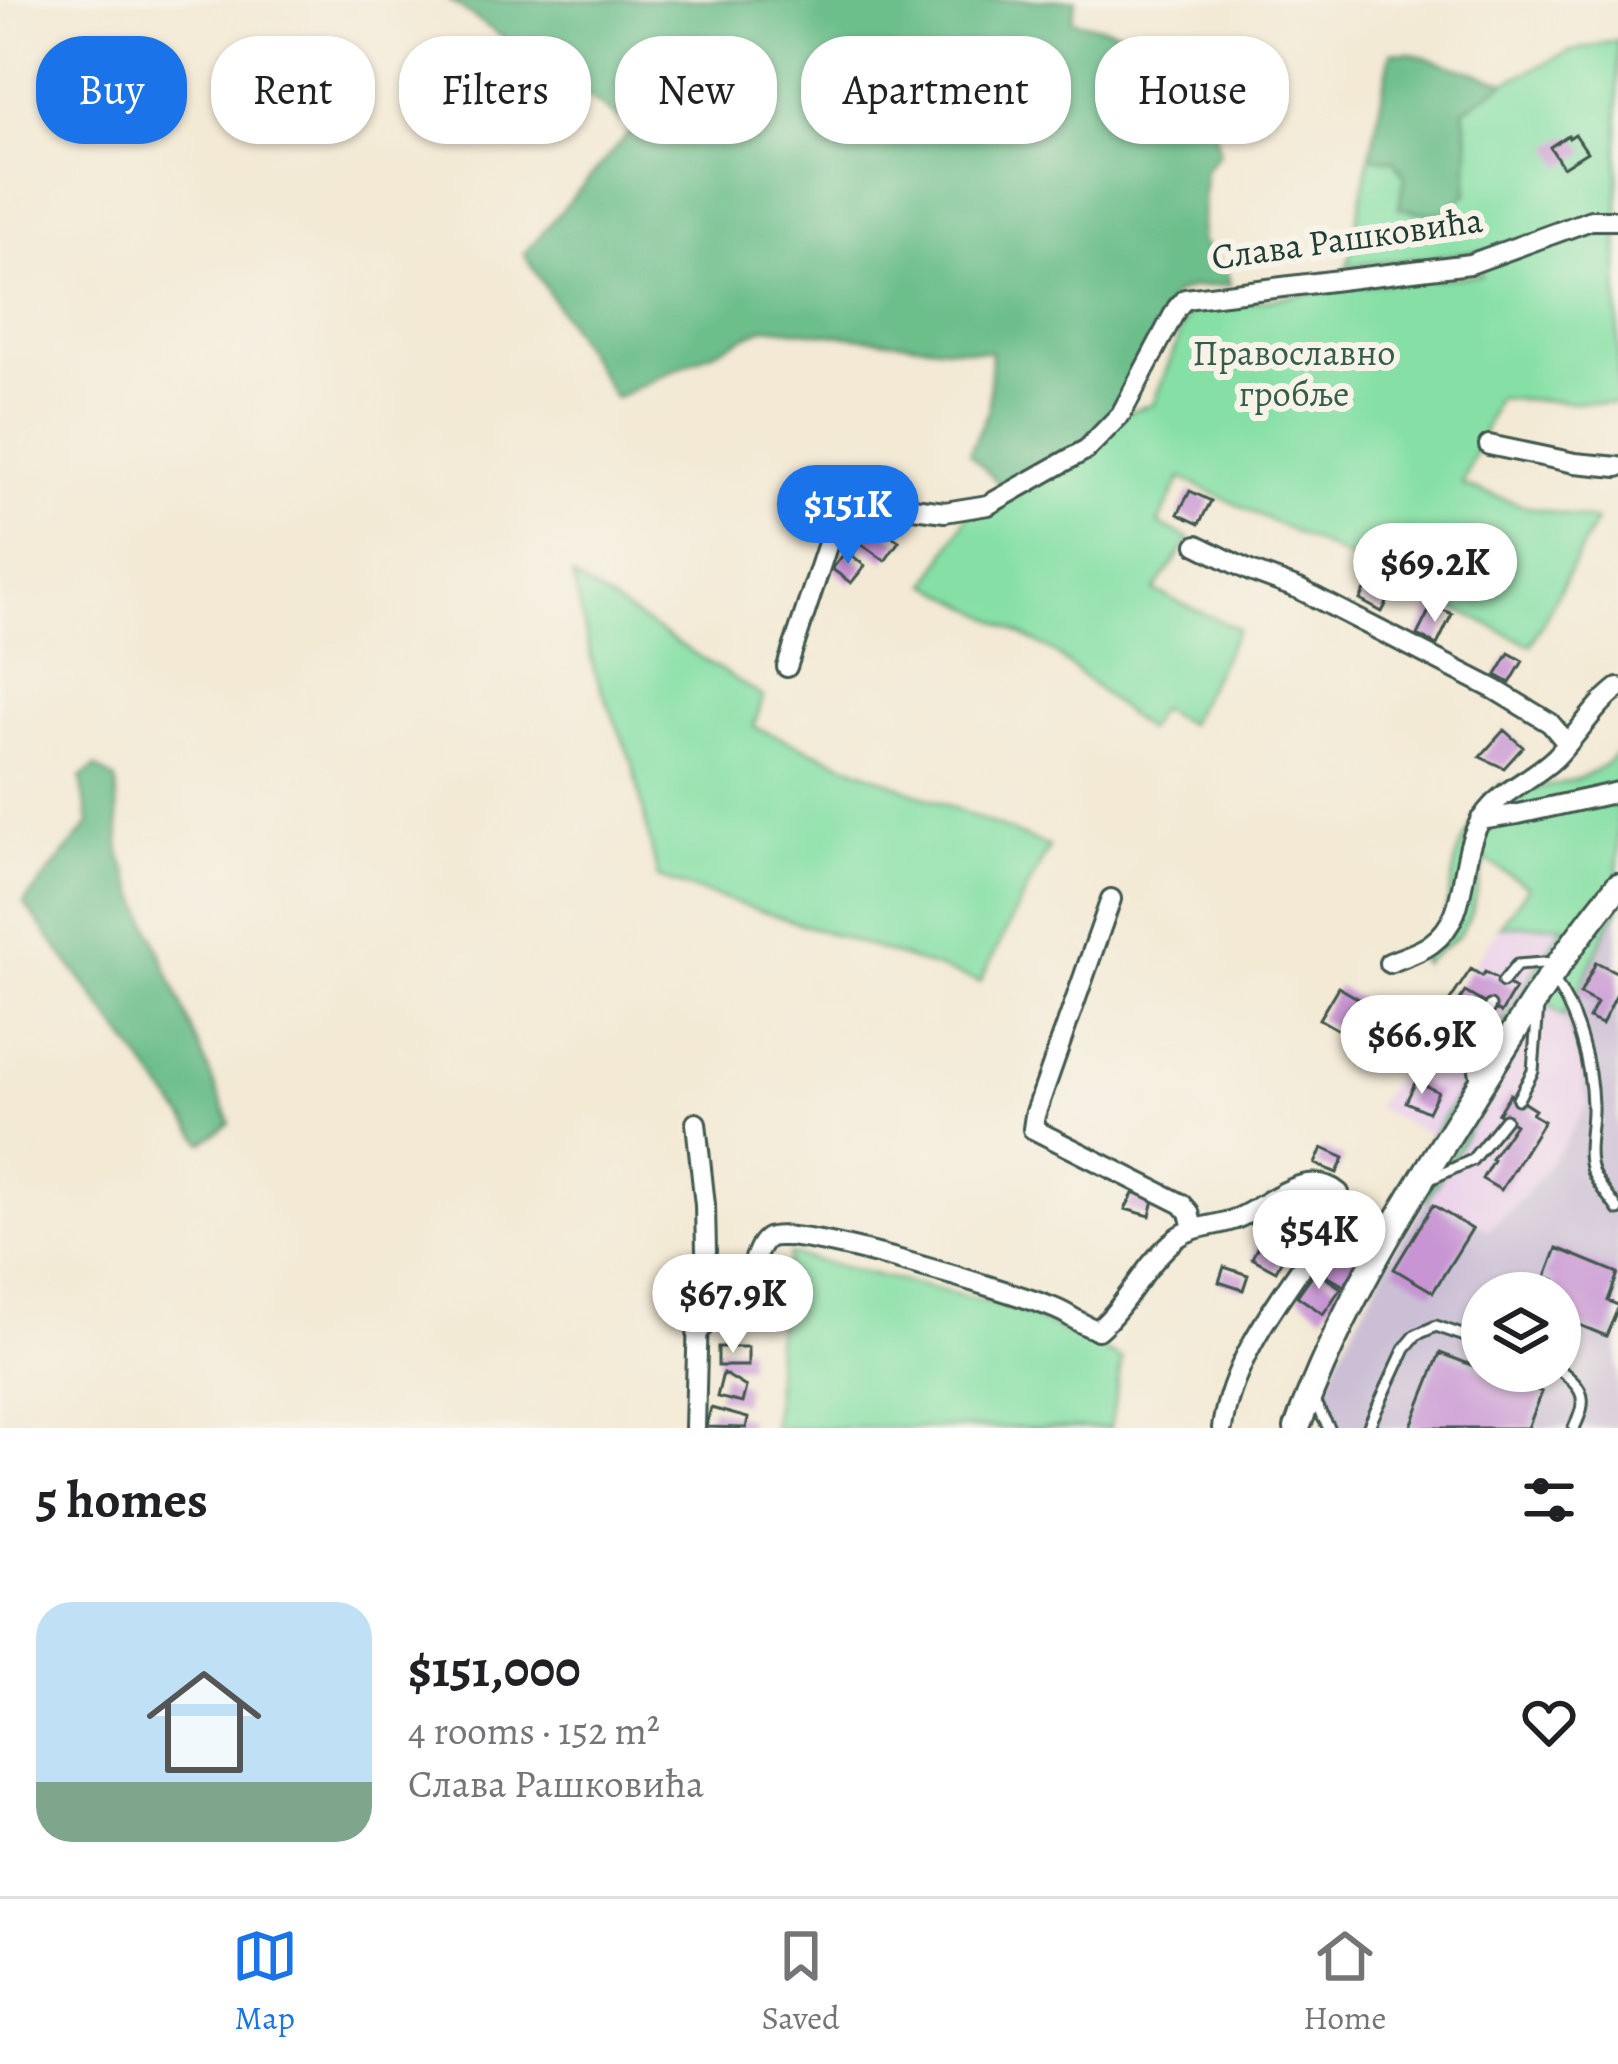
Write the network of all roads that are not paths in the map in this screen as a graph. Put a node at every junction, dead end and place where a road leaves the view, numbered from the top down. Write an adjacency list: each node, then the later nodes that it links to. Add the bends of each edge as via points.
1 (1618, 220): 5 (street, Слава Рашковића, via 1591,220 1470,264 1185,299 1121,414 1087,449 988,505 945,512 865,502 843,515)
2 (1489, 445): 3 (street)
3 (1618, 467)
4 (1197, 545): 7 (street, via 1494,689)
5 (787, 668)
6 (1618, 688): 7 (street)
7 (1568, 743): 9 (street)
8 (1618, 792): 9 (street)
9 (1480, 820): 12 (street, via 1453,921 1426,947)
10 (1618, 886): 13 (main road)
11 (1111, 899): 22 (street, via 1033,1129 1182,1204)
12 (1389, 963)
13 (1550, 977): 14 (lane, via 1517,964); 16 (main road); 17 (lane, via 1533,1071); 21 (lane, via 1564,994 1588,1070 1592,1172)
14 (1503, 982)
15 (1490, 1006): 16 (lane, via 1470,1042)
16 (1478, 1089): 20 (main road)
17 (1518, 1099)
18 (1505, 1120): 20 (lane, via 1472,1160)
19 (696, 1123): 23 (street, via 706,1251)
20 (1415, 1186): 26 (main road)
21 (1618, 1210)
22 (1200, 1227): 23 (street, via 1178,1237 1098,1330 956,1275 775,1235 748,1274 716,1300); 28 (street, via 1237,1219 1293,1188 1339,1193 1336,1214 1244,1359)
23 (698, 1333): 27 (street)
24 (1461, 1335): 31 (lane, via 1436,1326 1415,1335)
25 (1580, 1392): 32 (lane)
26 (1310, 1395): 29 (main road); 30 (lane)
27 (695, 1428)
28 (1222, 1428)
29 (1297, 1428)
30 (1329, 1428)
31 (1369, 1428)
32 (1574, 1428)

